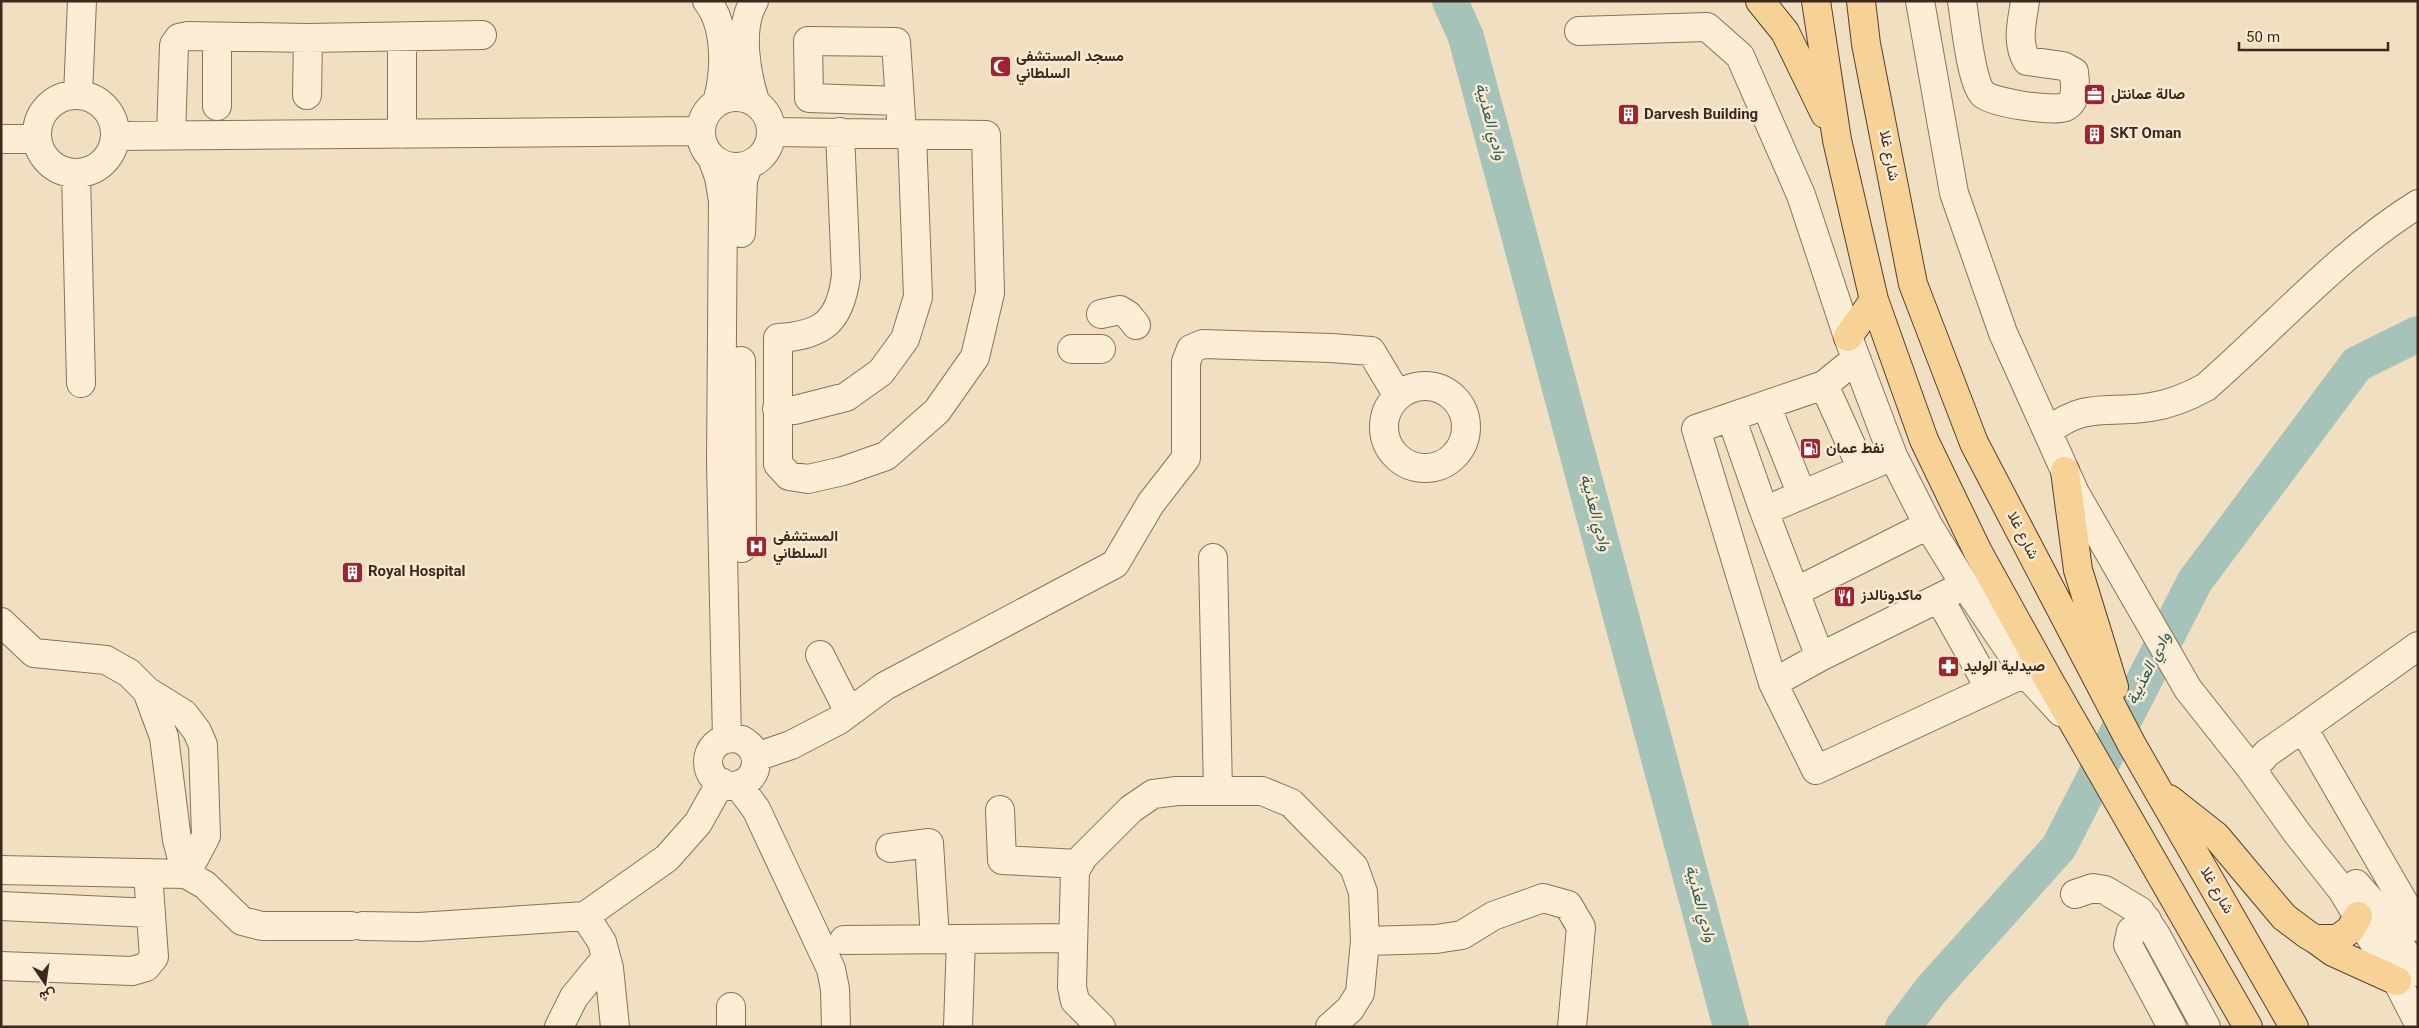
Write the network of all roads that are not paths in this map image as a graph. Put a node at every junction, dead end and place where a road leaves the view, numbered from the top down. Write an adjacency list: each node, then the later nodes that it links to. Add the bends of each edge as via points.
1 (82, 1): 15 (street)
2 (707, 1): 19 (street, via 716,12 722,47 722,85)
3 (754, 1): 17 (street, via 747,13 746,46)
4 (1760, 1): 30 (main road, via 1785,32)
5 (1816, 1): 30 (main road)
6 (1861, 1): 70 (main road, شارع غلا, via 1866,44 1913,284 1974,443)
7 (1920, 1): 47 (street, via 1954,193 2003,333)
8 (1962, 1): 9 (street, via 1975,76 1982,94 1993,100 2050,108 2066,107 2076,86 2074,72 2063,66 2027,61 2021,51)
9 (2025, 1)
10 (1579, 31): 38 (street, via 1707,27 1740,56 1801,195)
11 (482, 35): 12 (street)
12 (402, 37): 14 (street); 24 (street)
13 (217, 38): 14 (street); 20 (street); 26 (street, via 188,36 179,38 174,45)
14 (308, 38): 16 (street)
15 (78, 95): 27 (street, via 90,98 109,113); 29 (street, via 52,103 41,120)
16 (307, 95)
17 (755, 101): 19 (street, via 736,96); 22 (street, via 764,109)
18 (899, 101): 25 (street)
19 (717, 102): 21 (street, via 708,110)
20 (217, 106)
21 (700, 131): 24 (street); 31 (street)
22 (772, 132): 23 (street); 32 (street, via 765,152)
23 (840, 132): 25 (street); 45 (street, via 846,276 843,298 822,328 802,336 778,338)
24 (402, 134): 26 (street)
25 (907, 134): 45 (street, via 918,297 905,339 881,372 846,397 795,410); 45 (street, via 986,136 990,293 975,357 937,411 886,456 843,471 808,479 789,476 778,464)
26 (172, 135): 27 (street)
27 (115, 136): 33 (street, via 107,158 87,172)
28 (1, 139): 29 (street)
29 (37, 139): 33 (street, via 50,163)
30 (1837, 140): 35 (main road)
31 (712, 158): 32 (street, via 729,167); 71 (street, via 723,201 721,464)
32 (748, 165): 71 (street, via 741,200)
33 (76, 173): 41 (street)
34 (2418, 204): 47 (street, via 2332,268 2206,388 2181,400 2152,407 2089,410 2063,419)
35 (1874, 300): 38 (main road); 68 (main road, via 1924,440 1978,552)
36 (1101, 314): 37 (street, via 1120,310)
37 (1136, 325)
38 (1852, 348): 42 (street); 48 (street)
39 (1072, 349): 40 (street)
40 (1101, 349)
41 (81, 383)
42 (1824, 386): 44 (street); 49 (street)
43 (1398, 396): 66 (street, via 1371,351 1203,344 1191,349 1186,362 1186,458 1151,503 1115,564 885,686)
44 (1766, 405): 46 (street); 51 (street)
45 (777, 409)
46 (1731, 417): 52 (street); 63 (street, via 1696,429)
47 (2048, 431): 50 (street)
48 (1893, 456): 49 (street); 53 (street)
49 (1862, 469): 51 (street)
50 (2066, 471): 70 (main road, via 2078,570); 73 (street, via 2075,493 2188,689)
51 (1802, 495): 52 (street)
52 (1764, 511): 56 (street)
53 (1928, 525): 55 (street); 56 (street)
54 (1213, 558): 76 (street)
55 (1965, 585): 57 (street); 62 (street)
56 (1795, 592): 61 (street)
57 (1939, 598): 61 (street); 64 (street)
58 (1, 622): 65 (street, via 34,653 106,660 129,674)
59 (2418, 646): 67 (street)
60 (820, 655): 66 (street)
61 (1820, 657): 63 (street)
62 (2025, 673): 64 (street); 68 (street)
63 (1773, 683): 64 (street, via 1816,770)
64 (1990, 689)
65 (147, 691): 69 (street, via 184,714 197,731); 72 (street, via 164,737)
66 (849, 712): 71 (street, via 791,745)
67 (2303, 728): 73 (street, via 2267,753); 91 (street)
68 (2078, 731): 110 (main road)
69 (202, 745): 72 (street, via 185,738 178,739 170,746); 78 (street)
70 (2132, 745): 75 (main road, شارع غلا)
71 (742, 746): 74 (street, via 756,764 750,778); 74 (street, via 714,746 709,760 712,774)
72 (167, 757): 79 (street)
73 (2252, 770): 89 (street); 99 (street, via 2371,901)
74 (729, 784): 88 (street, via 667,858); 103 (street, via 756,809 831,969 836,989)
75 (2157, 789): 94 (main road, via 2216,836 2284,917); 111 (main road, شارع غلا)
76 (1218, 791): 81 (street, via 1153,794 1132,810); 96 (street, via 1262,791 1290,803 1354,867 1363,892)
77 (1000, 810): 81 (street, via 1002,860)
78 (206, 822): 79 (street, via 195,832 187,834); 84 (street, via 206,836)
79 (175, 826): 84 (street)
80 (890, 848): 93 (street, via 929,843)
81 (1079, 864): 92 (street, via 1075,871)
82 (1, 870): 83 (street)
83 (148, 873): 84 (street); 87 (street)
84 (186, 874): 88 (street, via 205,886 242,921 262,926 419,926)
85 (2075, 894): 90 (street, via 2093,888 2105,890 2140,911)
86 (1, 906): 87 (street)
87 (151, 912): 98 (street, via 154,957 140,970)
88 (585, 916): 97 (street, via 602,942)
89 (2358, 916): 94 (main road, via 2343,936 2332,940); 99 (street)
90 (2146, 920): 108 (street, via 2131,931 2128,945); 109 (street)
91 (2418, 927)
92 (1073, 938): 93 (street); 105 (street, via 1072,987 1075,1001)
93 (948, 939): 95 (street); 104 (street)
94 (2315, 939): 99 (main road, via 2333,952)
95 (844, 940)
96 (1365, 941): 106 (street, via 1360,993 1350,1009); 107 (street, via 1462,935 1493,916 1543,898 1568,905 1582,927)
97 (606, 958): 101 (street, via 574,998); 102 (street)
98 (1, 966)
99 (2411, 982): 100 (street)
100 (2418, 1022)
101 (559, 1027)
102 (615, 1027)
103 (836, 1027)
104 (958, 1027)
105 (1100, 1027)
106 (1330, 1027)
107 (1572, 1027)
108 (2172, 1027)
109 (2206, 1027)
110 (2248, 1027)
111 (2294, 1027)

